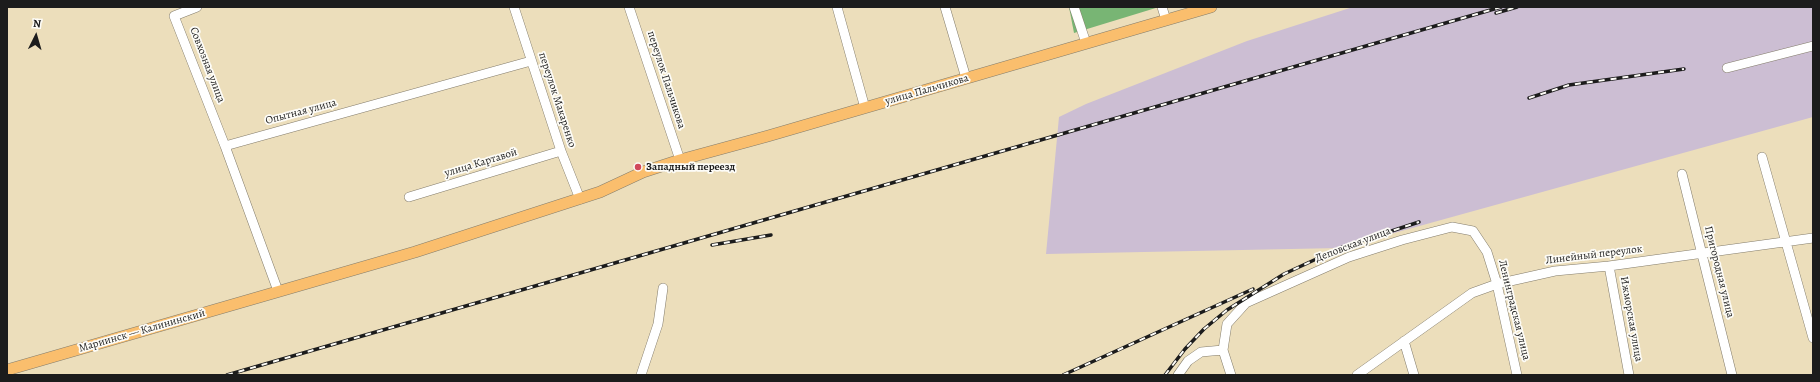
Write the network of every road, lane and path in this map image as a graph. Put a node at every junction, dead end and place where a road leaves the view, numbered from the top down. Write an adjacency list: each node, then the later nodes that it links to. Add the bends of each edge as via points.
1 (197, 7): 16 (street, Совхозная улица, via 174,16)
2 (514, 7): 12 (street, переулок Макаренко)
3 (629, 7): 19 (street, переулок Пальчикова)
4 (837, 7): 15 (street)
5 (945, 7): 14 (street)
6 (1074, 7): 10 (street)
7 (1162, 7): 9 (street)
8 (1210, 7): 9 (main road, улица Пальчикова)
9 (1166, 20): 10 (main road, улица Пальчикова)
10 (1086, 43): 14 (main road, улица Пальчикова)
11 (1813, 46): 13 (street)
12 (531, 61): 16 (street, Опытная улица); 17 (street, переулок Макаренко)
13 (1727, 68)
14 (966, 78): 15 (main road, улица Пальчикова)
15 (866, 108): 19 (main road, улица Пальчикова)
16 (225, 146): 30 (street)
17 (561, 151): 21 (street, улица Картавой); 22 (street, переулок Макаренко)
18 (1762, 157): 25 (street)
19 (680, 160): 22 (main road, улица Пальчикова, via 643,172)
20 (1682, 174): 26 (street, Пригородная улица)
21 (409, 197)
22 (580, 199): 30 (main road, Мариинск — Калининский, via 415,252)
23 (1473, 231): 28 (street, Ленинградская улица, via 1487,252); 33 (street, Деповская улица, via 1452,227 1402,240 1349,257 1246,303 1227,324)
24 (1813, 238): 25 (street, Линейный переулок)
25 (1785, 242): 26 (street, Линейный переулок); 31 (street)
26 (1702, 253): 27 (street, Линейный переулок); 42 (street, Пригородная улица)
27 (1609, 266): 28 (street, Линейный переулок, via 1555,271); 41 (street, Ижморская улица)
28 (1497, 284): 32 (street, Линейный переулок, via 1472,293); 40 (street, Ленинградская улица)
29 (663, 288): 35 (street, via 658,324)
30 (278, 291): 34 (main road, Мариинск — Калининский)
31 (1813, 338)
32 (1404, 341): 38 (street, Линейный переулок); 39 (street)
33 (1224, 350): 36 (street, via 1200,352 1188,361); 37 (street)
34 (7, 370)
35 (641, 375)
36 (1178, 375)
37 (1231, 375)
38 (1357, 375)
39 (1414, 375)
40 (1517, 375)
41 (1629, 375)
42 (1732, 375)

